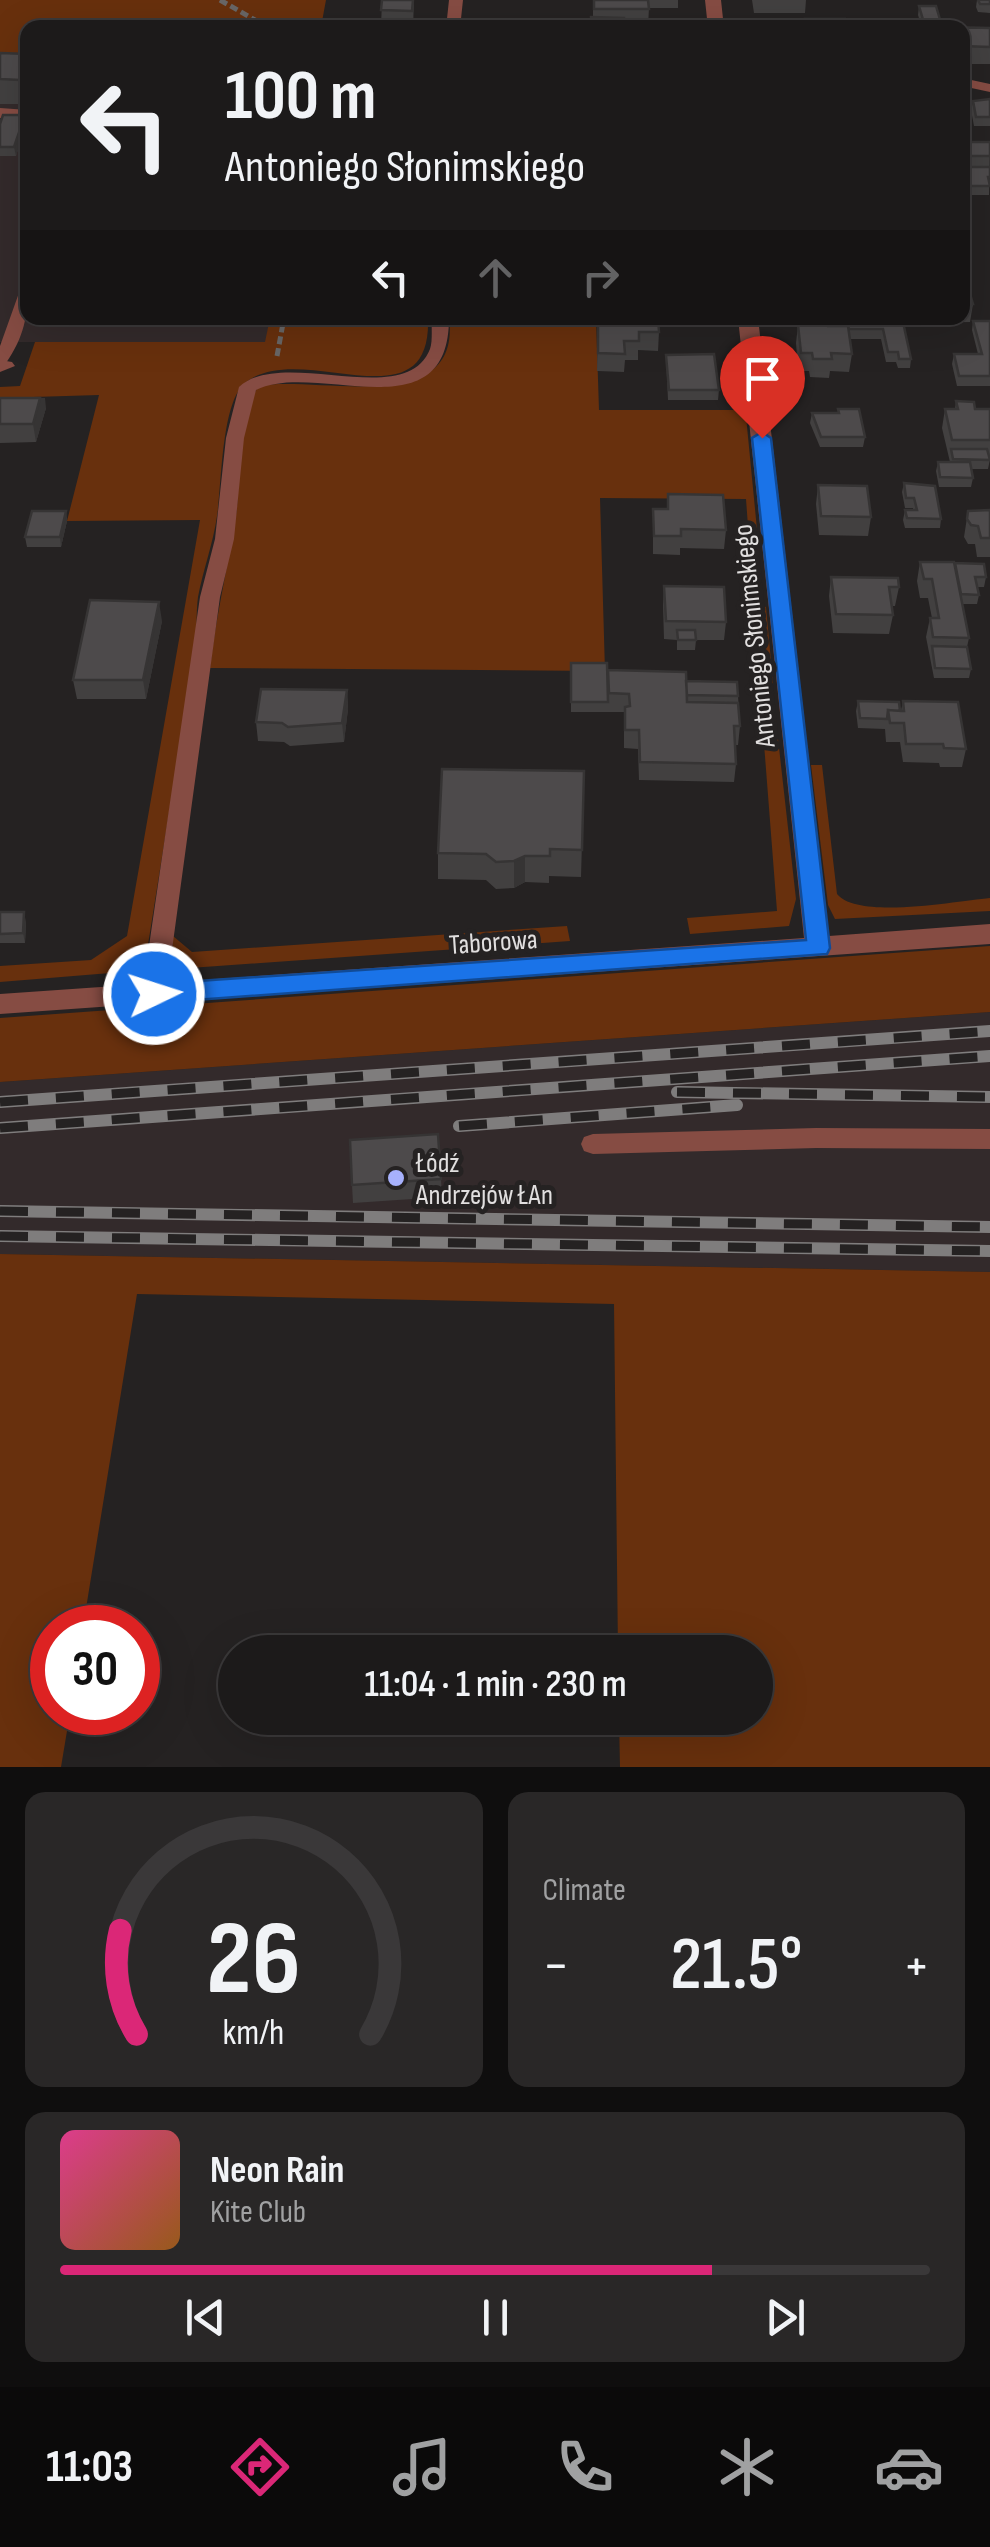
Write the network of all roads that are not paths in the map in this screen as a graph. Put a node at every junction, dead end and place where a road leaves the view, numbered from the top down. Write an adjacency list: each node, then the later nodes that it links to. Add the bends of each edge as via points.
1 (20, 314): 4 (lane)
2 (442, 325): 7 (lane, via 434,361 401,381 274,377 248,388 233,442 227,529 210,584)
3 (749, 325): 6 (street, Antoniego Słonimskiego)
4 (2, 364)
5 (990, 934): 6 (street, Taborowa)
6 (818, 948): 7 (street, Taborowa)
7 (154, 994): 8 (street, Taborowa)
8 (0, 1004)
9 (990, 1139): 10 (lane)
10 (592, 1144)

